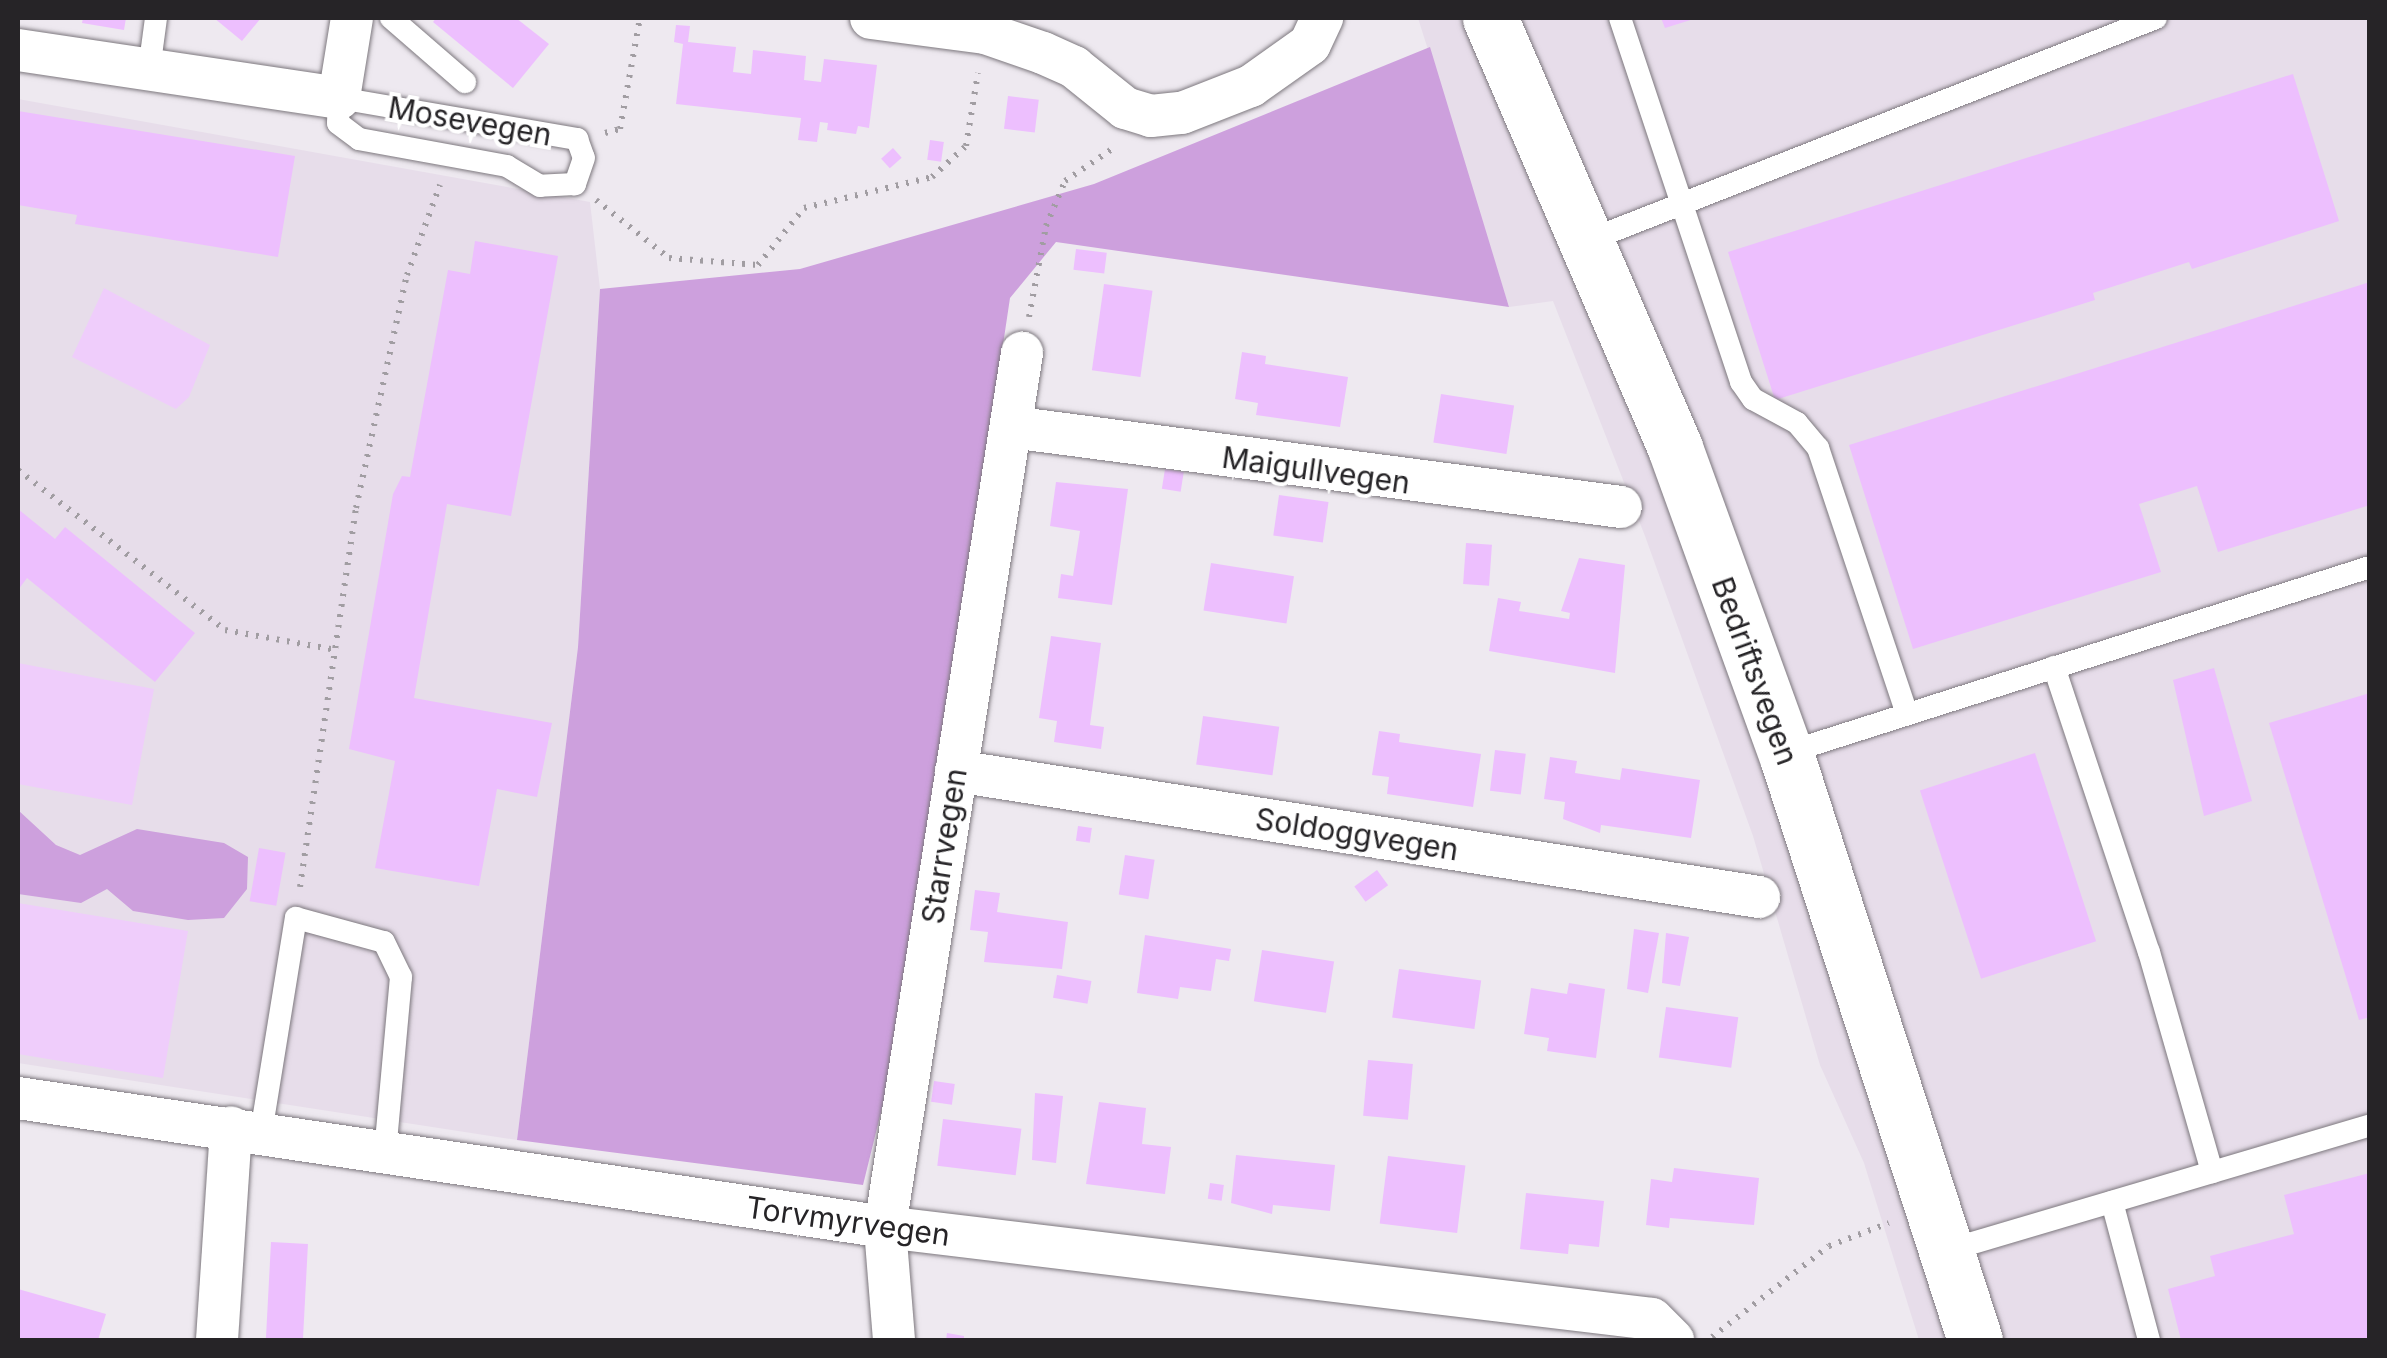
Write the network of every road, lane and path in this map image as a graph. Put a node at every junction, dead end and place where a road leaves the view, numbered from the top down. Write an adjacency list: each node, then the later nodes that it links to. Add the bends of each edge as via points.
1 (156, 18): 12 (lane)
2 (352, 18): 14 (street)
3 (391, 18): 13 (lane)
4 (640, 18): 16 (path, via 620,129)
5 (871, 18): 10 (street)
6 (1322, 18): 15 (street, via 1310,44 1251,86 1182,113)
7 (1490, 18): 20 (street, Bedriftsvegen)
8 (1620, 18): 19 (lane)
9 (2156, 18): 19 (lane)
10 (985, 32): 15 (street, via 1074,67 1125,108); 18 (path, via 966,146 932,177 804,208 758,265 670,258)
11 (18, 50): 12 (street, Mosevegen)
12 (149, 70): 14 (street, Mosevegen)
13 (464, 82)
14 (339, 98): 16 (lane, Mosevegen); 17 (lane, Mosevegen, via 338,123 359,139)
15 (1151, 116): 21 (path, via 1065,181 1046,226)
16 (578, 140): 18 (lane, Mosevegen, via 584,158)
17 (444, 154): 18 (lane, Mosevegen, via 507,166 540,186); 26 (path, via 407,275 356,508)
18 (575, 184)
19 (1682, 204): 20 (lane); 28 (lane, via 1742,382 1752,399 1796,423 1818,448)
20 (1587, 241): 29 (street, Bedriftsvegen, via 1675,448)
21 (1022, 353): 22 (street, Starrvegen)
22 (1011, 427): 24 (street, Maigullvegen); 30 (street, Starrvegen)
23 (18, 470): 26 (path, via 225,630)
24 (1622, 508)
25 (2370, 566): 27 (lane)
26 (336, 650): 32 (path)
27 (2054, 668): 28 (lane); 37 (lane, via 2149,952)
28 (1907, 714): 29 (lane)
29 (1786, 753): 41 (street, Bedriftsvegen)
30 (956, 771): 31 (street, Soldoggvegen); 40 (street, Starrvegen)
31 (1759, 897)
32 (296, 918): 35 (lane); 36 (lane, via 384,942 402,976)
33 (18, 1098): 35 (street, Torvmyrvegen)
34 (2370, 1125): 37 (lane)
35 (246, 1130): 36 (street, Torvmyrvegen); 42 (street)
36 (385, 1154): 40 (street, Torvmyrvegen)
37 (2212, 1172): 38 (lane)
38 (2112, 1202): 41 (lane); 47 (lane)
39 (1901, 1220): 45 (path, via 1828,1246)
40 (885, 1227): 43 (street, Starrvegen); 44 (street, Torvmyrvegen, via 1652,1319)
41 (1949, 1250): 46 (street, Bedriftsvegen)
42 (217, 1340)
43 (894, 1340)
44 (1673, 1340)
45 (1707, 1340)
46 (1976, 1340)
47 (2149, 1340)

